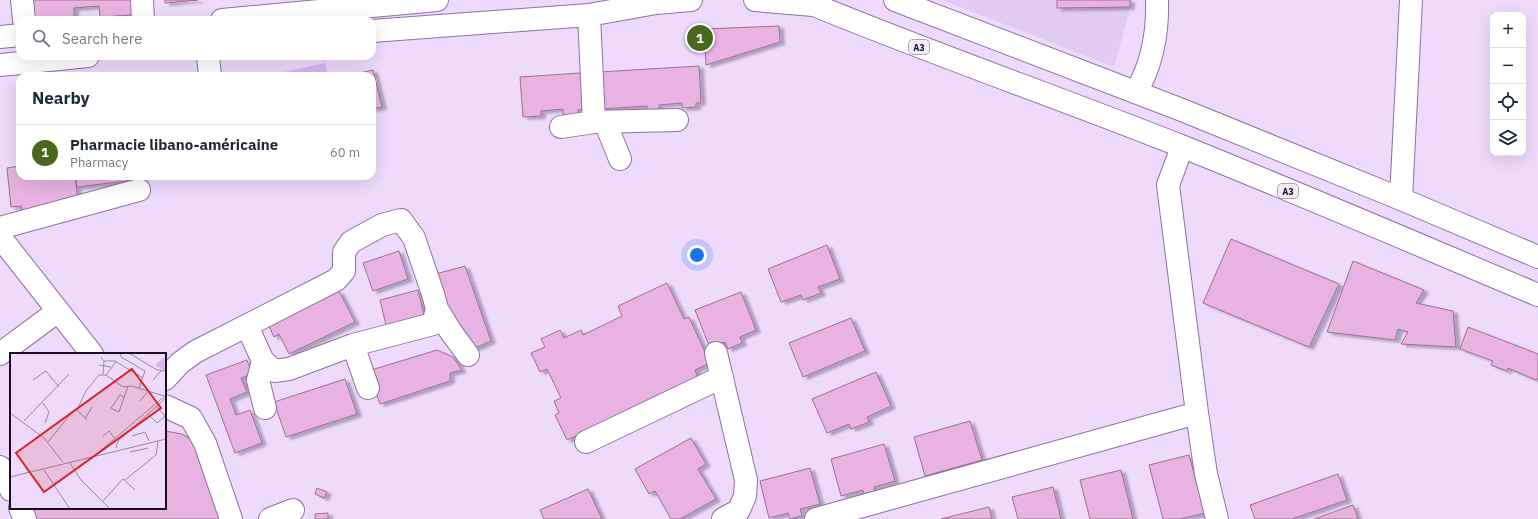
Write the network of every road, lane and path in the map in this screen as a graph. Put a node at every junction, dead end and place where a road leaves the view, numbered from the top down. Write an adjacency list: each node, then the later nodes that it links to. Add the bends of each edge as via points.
1 (22, 0): 12 (main road)
2 (142, 0): 13 (main road)
3 (437, 0): 9 (main road)
4 (691, 0): 11 (main road, via 656,3)
5 (755, 0): 10 (main road)
6 (895, 0): 22 (main road)
7 (1157, 0): 22 (main road, via 1155,44 1150,63)
8 (1411, 0): 29 (main road)
9 (406, 2): 14 (main road)
10 (808, 2): 26 (main road, A3, via 934,53)
11 (589, 15): 15 (main road); 24 (main road)
12 (24, 16)
13 (143, 16)
14 (263, 16)
15 (376, 31)
16 (16, 35): 17 (main road)
17 (0, 37)
18 (49, 60): 20 (main road)
19 (208, 60): 21 (main road)
20 (0, 65)
21 (210, 72)
22 (1136, 92): 29 (main road)
23 (677, 120): 24 (main road)
24 (599, 122): 25 (main road); 27 (main road)
25 (561, 127)
26 (1182, 147): 33 (main road, A3); 48 (main road, via 1168,185)
27 (620, 159)
28 (139, 190): 30 (main road)
29 (1401, 199): 32 (main road)
30 (0, 228)
31 (0, 237): 35 (main road)
32 (1538, 257)
33 (1538, 295)
34 (437, 309): 36 (main road, via 414,238 401,220 382,225 351,242 344,252 344,270 336,280); 37 (main road, via 433,324); 41 (main road)
35 (58, 310): 38 (main road); 40 (main road)
36 (247, 326): 42 (main road); 44 (main road, via 195,352)
37 (353, 346): 42 (main road, via 289,369 274,371); 45 (main road)
38 (91, 353)
39 (716, 353): 43 (main road)
40 (0, 354)
41 (468, 355)
42 (263, 361): 47 (main road, via 258,380)
43 (722, 377): 49 (main road); 57 (main road, via 746,480 745,496 739,510)
44 (166, 378)
45 (368, 388)
46 (166, 406): 55 (main road, via 192,418 205,443)
47 (265, 408)
48 (1197, 413): 58 (main road); 59 (main road, via 1206,474)
49 (586, 442)
50 (0, 467): 51 (main road)
51 (10, 488)
52 (20, 509): 54 (main road)
53 (293, 510): 56 (main road)
54 (25, 519)
55 (231, 519)
56 (270, 519)
57 (723, 519)
58 (816, 519)
59 (1217, 519)

